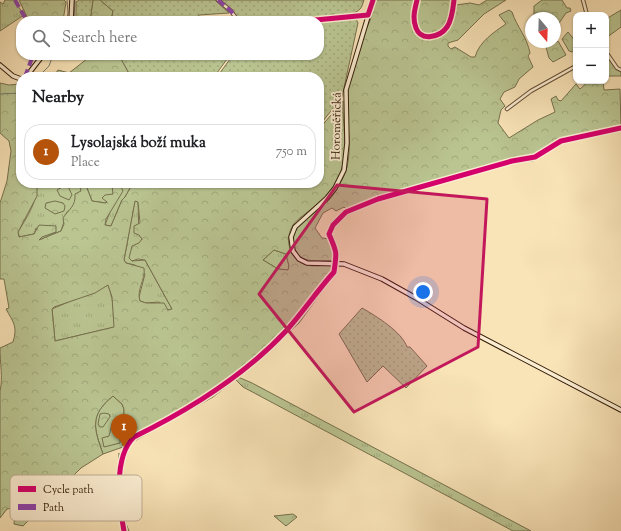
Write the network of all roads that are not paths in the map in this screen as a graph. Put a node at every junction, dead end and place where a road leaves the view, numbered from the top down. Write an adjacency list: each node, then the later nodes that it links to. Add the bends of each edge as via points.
1 (72, 0): 9 (main road)
2 (218, 0): 10 (street)
3 (372, 0): 8 (main road, Horoměřická)
4 (417, 0): 5 (main road, via 414,13 416,28 423,35 431,37 439,34 448,25)
5 (454, 0)
6 (583, 0): 7 (street)
7 (586, 12)
8 (368, 15): 11 (street); 20 (main road, Horoměřická, via 346,90 347,143 344,170 330,194 295,227 291,237 293,251 302,261 311,264 344,264 382,279 464,328)
9 (71, 16)
10 (234, 16)
11 (324, 19)
12 (609, 56): 16 (street)
13 (39, 60): 17 (main road)
14 (0, 64): 18 (main road)
15 (573, 68): 19 (street, via 531,91)
16 (621, 70)
17 (30, 72)
18 (16, 77)
19 (507, 109)
20 (621, 410)

